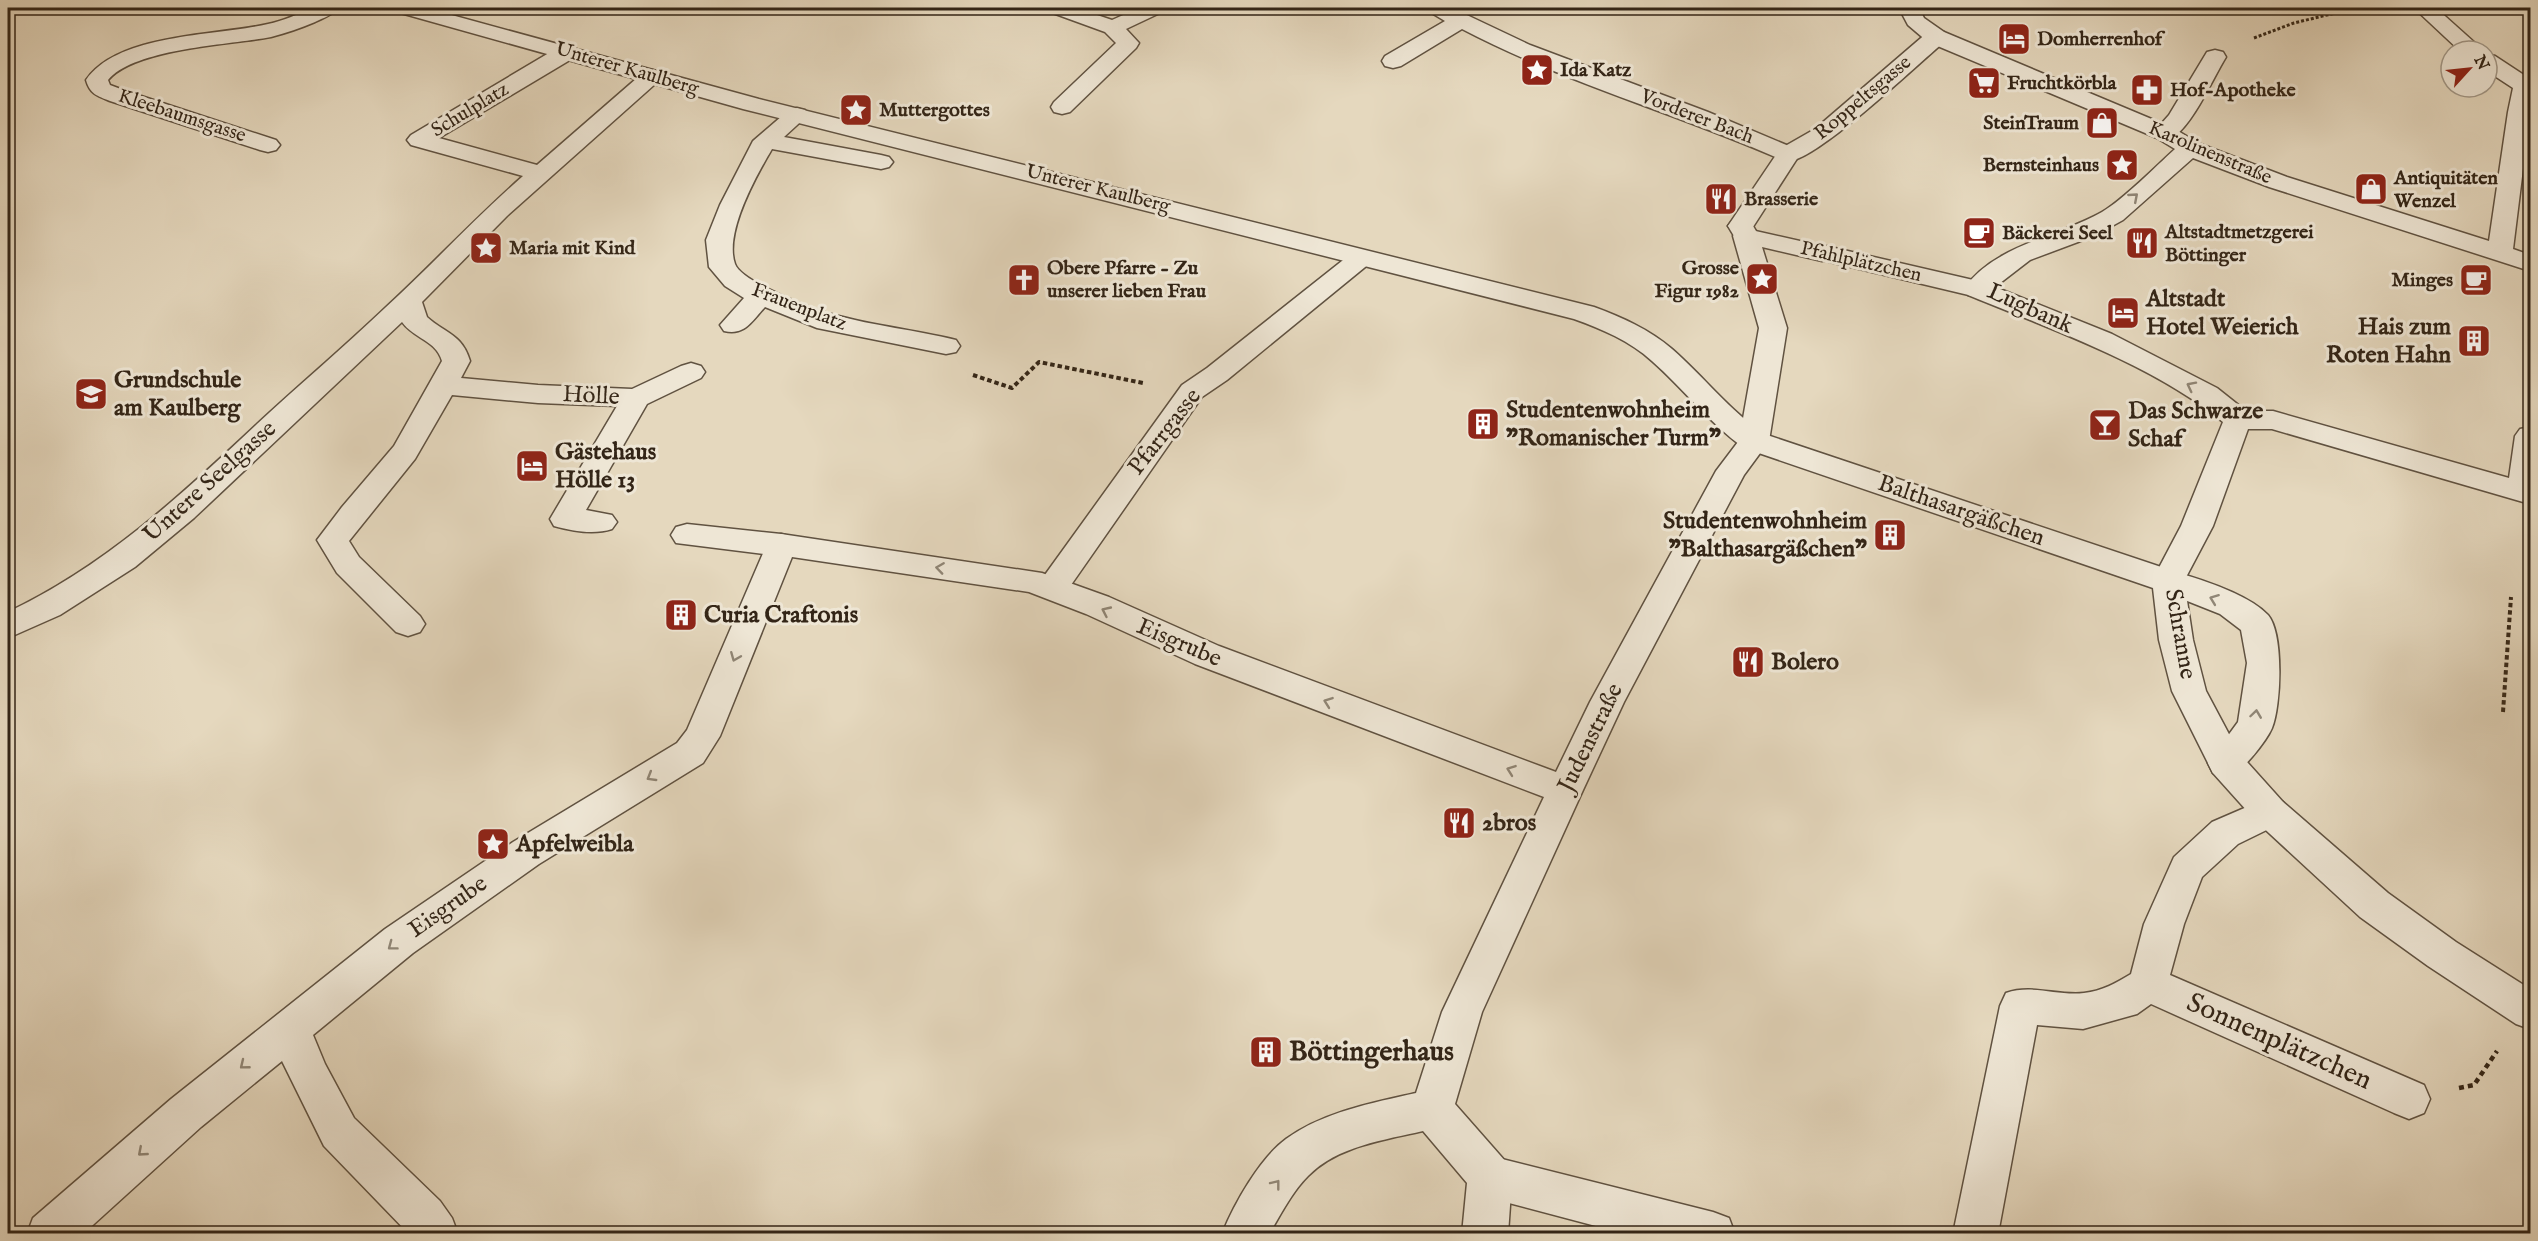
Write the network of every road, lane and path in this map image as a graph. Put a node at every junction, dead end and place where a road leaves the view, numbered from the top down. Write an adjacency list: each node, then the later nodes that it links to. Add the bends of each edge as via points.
1 (328, 8): 23 (street, Kleebaumsgasse, via 274,29 129,58 107,68 97,80 100,89 118,96)
2 (404, 8): 13 (street, Unterer Kaulberg)
3 (1057, 8): 10 (street)
4 (1155, 8): 10 (street)
5 (1437, 8): 9 (street, Vorderer Bach)
6 (1909, 8): 11 (street, Karolinenstraße, via 1915,21)
7 (2356, 8): 14 (path, via 2294,23)
8 (2424, 8): 12 (street)
9 (1460, 21): 15 (street); 25 (street, Vorderer Bach, via 1564,67 1708,119)
10 (1113, 27): 19 (street, via 1128,43)
11 (1936, 37): 21 (street, Karolinenstraße); 25 (street, Roppeltsgasse, via 1823,134)
12 (2460, 39)
13 (567, 52): 17 (street, Unterer Kaulberg); 27 (street, Schulplatz, via 419,140)
14 (2215, 57): 21 (street, via 2178,119)
15 (1393, 61)
16 (2499, 69): 18 (street)
17 (652, 76): 20 (street, Unterer Kaulberg); 27 (street)
18 (2528, 87): 29 (street, via 2519,112)
19 (1062, 107)
20 (797, 115): 22 (street, Frauenplatz); 30 (street, Unterer Kaulberg)
21 (2165, 133): 24 (street, Karolinenstraße)
22 (765, 141): 26 (street); 33 (street, Frauenplatz, via 719,240 722,267 734,280)
23 (268, 145)
24 (2190, 148): 29 (street, Karolinenstraße, via 2278,182); 32 (street, Lugbank, one-way to 24, via 2021,255 2085,231 2114,215)
25 (1788, 154): 28 (street, Vorderer Bach)
26 (881, 162)
27 (540, 173): 34 (street)
28 (1743, 231): 32 (street, Pfahlplätzchen); 43 (street, Judenstraße, via 1773,328)
29 (2500, 253): 31 (street, Karolinenstraße)
30 (1361, 258): 43 (street, Unterer Kaulberg, via 1547,303 1608,322 1660,354 1738,431); 49 (street, Pfarrgasse, via 1192,391)
31 (2530, 262)
32 (1977, 289): 41 (street, Lugbank, one-way to 32, via 2206,393 2102,340)
33 (760, 296): 35 (street); 36 (street, Frauenplatz, via 827,322)
34 (403, 307): 39 (street, via 418,326 449,342 454,350 456,361); 52 (street, Untere Seelgasse, via 198,497 124,559 48,607)
35 (734, 325)
36 (946, 346): 38 (path, via 932,362 1012,388 1039,362)
37 (691, 372): 40 (street)
38 (1140, 382)
39 (442, 385): 40 (street, Hölle); 51 (street, via 414,440 349,515 333,540 348,565)
40 (636, 398): 45 (street, Hölle, via 565,519)
41 (2239, 420): 44 (street, via 2272,420); 48 (street, Schranne, via 2197,526)
42 (2530, 436): 44 (street)
43 (1754, 441): 48 (street, Balthasargäßchen); 55 (street, Judenstraße, via 1731,471 1607,702)
44 (2526, 493)
45 (601, 522)
46 (687, 535): 47 (street, Eisgrube)
47 (781, 545): 49 (street, Eisgrube, one-way to 47); 59 (street, Eisgrube, one-way to 59, via 702,736 690,753 526,853 399,941)
48 (2168, 582): 54 (street, Schranne, via 2176,640 2189,691); 54 (street, Balthasargäßchen, one-way to 48, via 2255,726 2264,663 2256,624 2232,606)
49 (1053, 587): 55 (street, Eisgrube, one-way to 49, via 1257,675)
50 (2511, 597): 53 (path)
51 (408, 624)
52 (8, 626)
53 (2503, 712)
54 (2226, 763): 56 (street, Schranne)
55 (1565, 790): 63 (street, Judenstraße, via 1462,1012)
56 (2270, 812): 57 (street, via 2225,834 2187,868 2164,924); 58 (street, Schranne, via 2374,905)
57 (2148, 984): 62 (street, Sonnenplätzchen); 70 (street, via 2123,1001 2083,1011 2020,1006)
58 (2530, 1011)
59 (290, 1028): 65 (street, Eisgrube, one-way to 65); 66 (street, via 307,1072 339,1132 424,1216)
60 (2494, 1056): 61 (path)
61 (2474, 1085)
62 (2409, 1099)
63 (1432, 1109): 64 (street); 67 (street, one-way to 63, via 1299,1155 1340,1133)
64 (1490, 1177): 68 (street); 69 (street)
65 (49, 1233)
66 (436, 1233)
67 (1244, 1233)
68 (1485, 1233)
69 (1713, 1233)
70 (1976, 1233)

